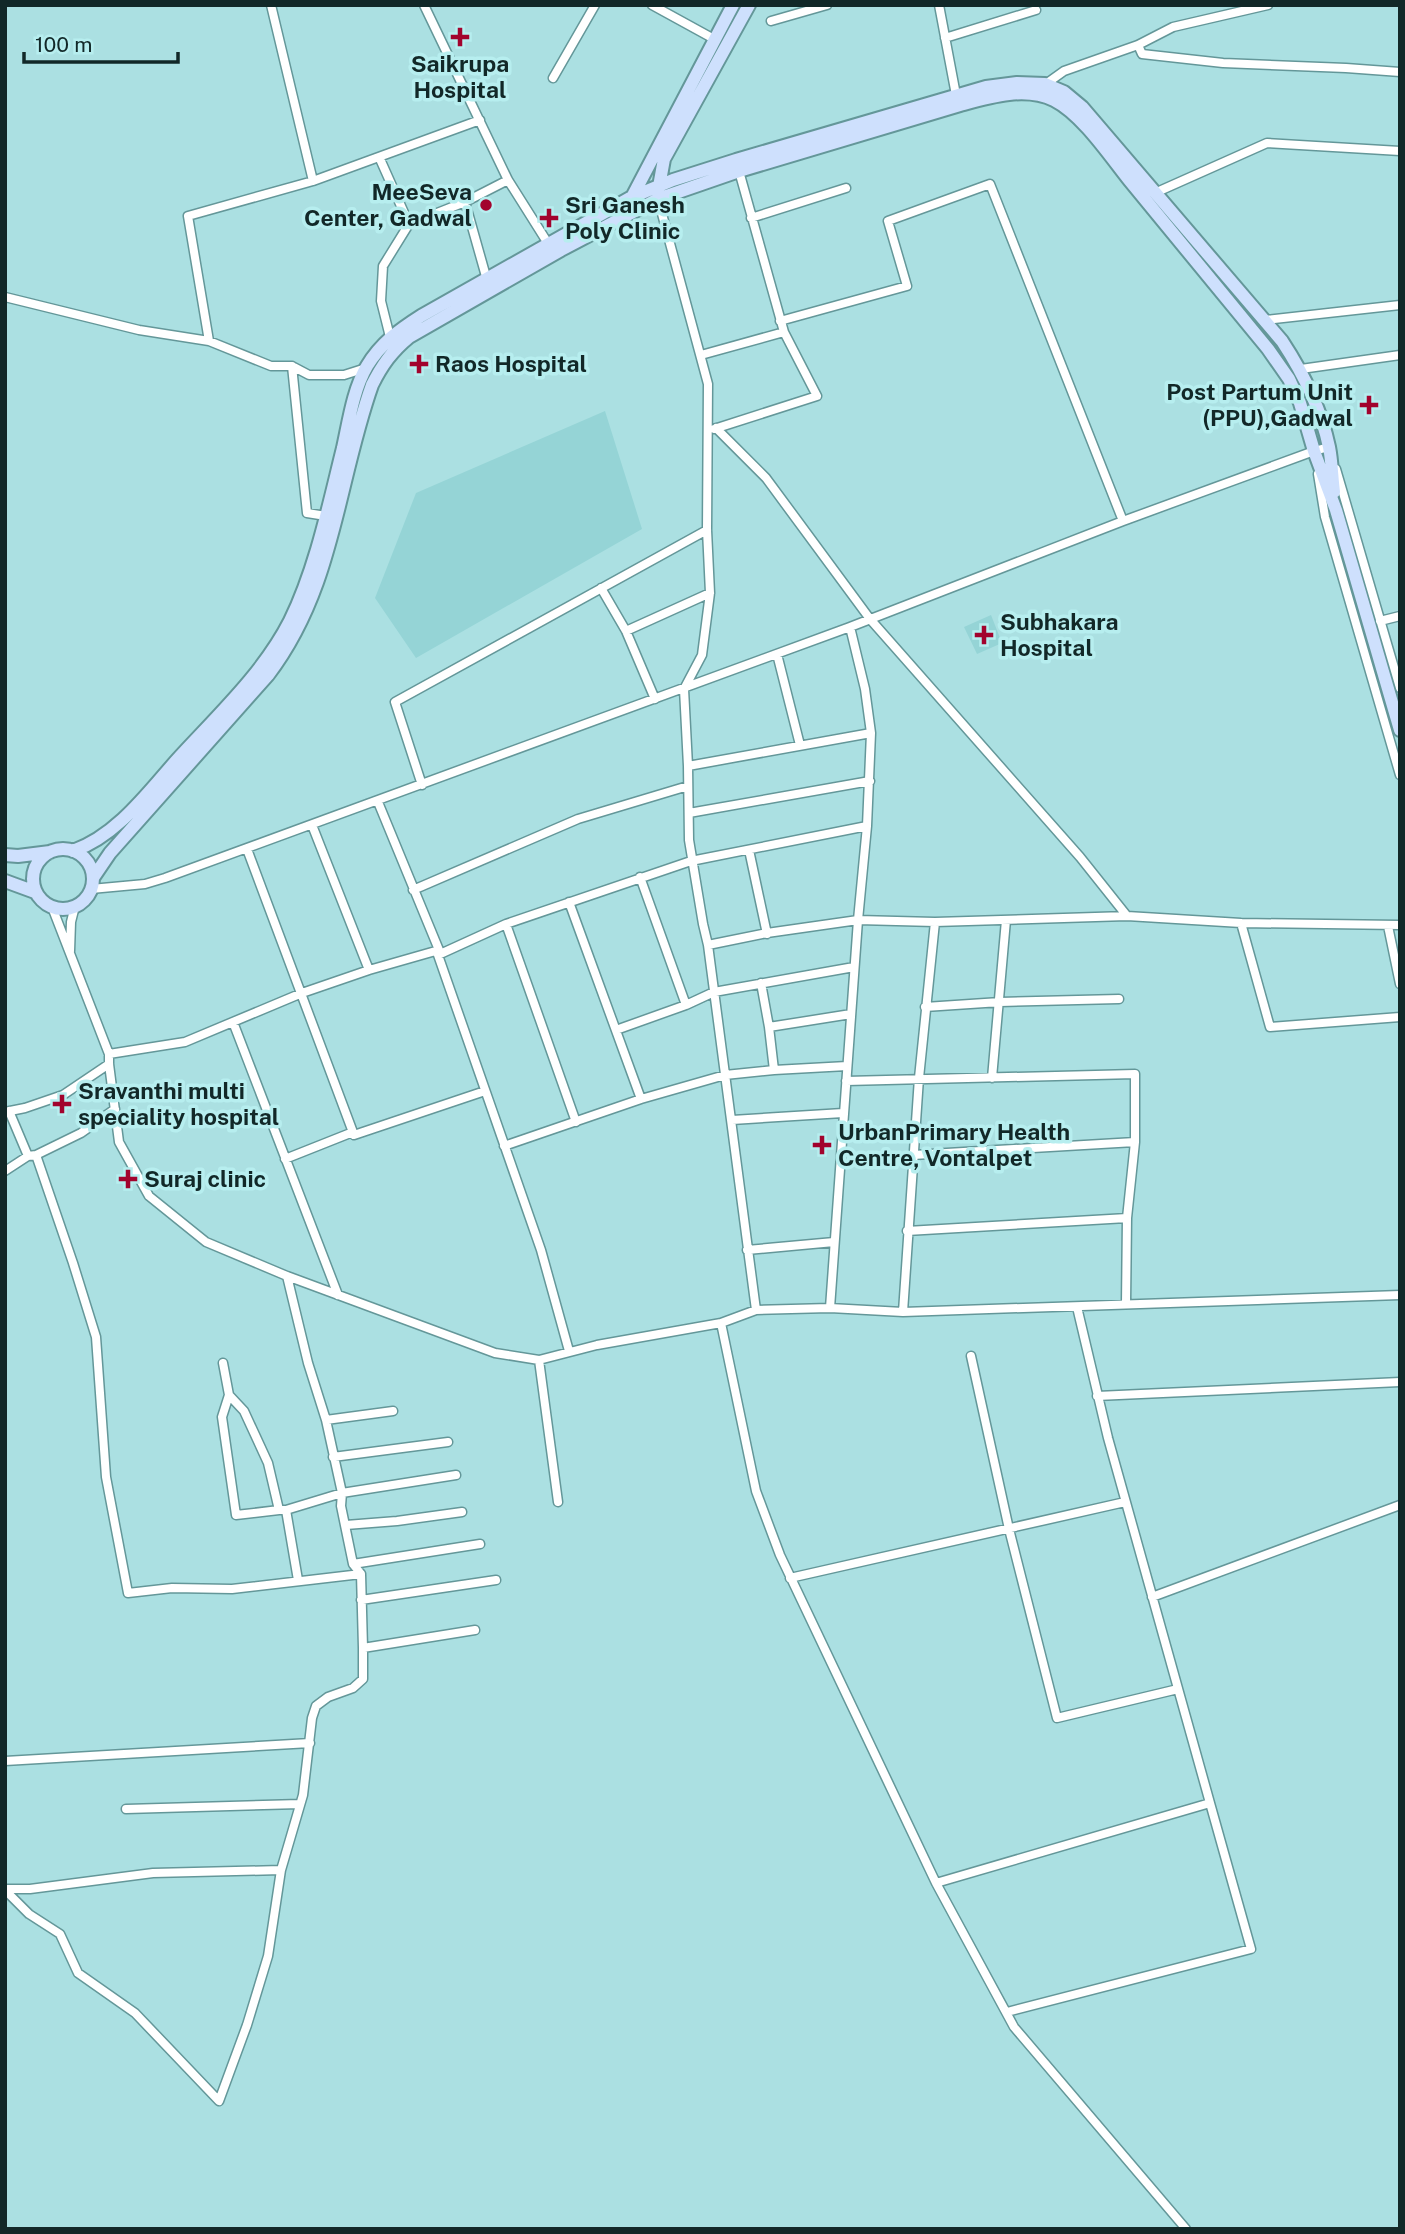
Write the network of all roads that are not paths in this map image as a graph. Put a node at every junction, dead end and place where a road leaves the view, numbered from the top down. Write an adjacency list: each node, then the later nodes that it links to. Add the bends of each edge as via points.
1 (271, 5): 24 (street)
2 (424, 5): 19 (street)
3 (595, 5): 16 (street)
4 (652, 5): 13 (street)
5 (733, 5): 13 (main road)
6 (748, 5): 27 (main road, via 664,159)
7 (827, 5): 11 (street)
8 (939, 5): 12 (street)
9 (1268, 5): 14 (street, via 1173,27)
10 (1036, 10): 12 (street)
11 (771, 21)
12 (945, 38): 18 (street)
13 (714, 40): 28 (main road)
14 (1138, 45): 15 (street, via 1142,54 1223,63); 17 (street, via 1064,71)
15 (1400, 72)
16 (553, 78)
17 (1042, 90): 18 (main road, via 1017,83); 22 (main road, via 989,97); 26 (main road, via 1065,92 1082,107); 49 (main road, via 1091,134 1268,349 1300,403)
18 (956, 94): 27 (main road, via 736,159)
19 (480, 120): 21 (street); 23 (street)
20 (1400, 151): 26 (street, via 1267,143)
21 (380, 159): 24 (street); 32 (street)
22 (738, 171): 27 (main road); 31 (street)
23 (508, 180): 29 (street); 33 (street)
24 (313, 181): 41 (street, via 188,216)
25 (846, 188): 31 (street)
26 (1157, 192): 37 (main road)
27 (658, 193): 28 (main road); 30 (main road); 42 (street)
28 (630, 198): 30 (main road); 33 (main road)
29 (465, 202): 32 (street); 34 (street)
30 (630, 212): 85 (main road, via 409,337 385,359 366,402 326,555 289,646 110,853)
31 (751, 218): 38 (street)
32 (409, 223): 40 (street, via 383,266 381,301)
33 (549, 245): 34 (main road)
34 (487, 280): 40 (main road)
35 (5, 297): 41 (street, via 139,330)
36 (1400, 305): 37 (street)
37 (1265, 320): 46 (main road)
38 (780, 321): 39 (street); 52 (street, via 907,286 888,221 990,184)
39 (784, 332): 42 (street); 47 (street, via 817,396)
40 (390, 337): 45 (main road)
41 (209, 341): 44 (street, via 271,366)
42 (701, 355): 47 (street)
43 (1400, 355): 46 (street)
44 (292, 366): 45 (street, via 309,375 344,375); 51 (street, via 307,513)
45 (366, 368): 51 (main road)
46 (1301, 369): 48 (main road)
47 (712, 429): 53 (street); 57 (street, via 766,478)
48 (1329, 447): 49 (street); 50 (main road); 58 (street)
49 (1314, 451): 50 (main road); 52 (street); 69 (street, via 1325,517)
50 (1336, 510): 65 (main road)
51 (326, 516): 78 (main road, via 298,604 259,669 115,826)
52 (1123, 521): 57 (street)
53 (707, 530): 54 (street); 55 (street)
54 (601, 587): 60 (street); 71 (street, via 394,702)
55 (710, 593): 60 (street); 63 (street, via 702,655)
56 (1400, 616): 58 (street)
57 (870, 619): 59 (street); 91 (street)
58 (1380, 621): 62 (street)
59 (850, 627): 61 (street); 66 (street)
60 (626, 631): 64 (street)
61 (777, 654): 63 (street); 67 (street)
62 (1400, 688)
63 (684, 689): 64 (street); 68 (street)
64 (655, 699): 71 (street)
65 (1400, 730)
66 (871, 733): 67 (street); 70 (street)
67 (800, 745): 68 (street)
68 (688, 766): 72 (street)
69 (1400, 775)
70 (870, 781): 74 (street); 76 (street)
71 (422, 785): 73 (street)
72 (688, 786): 74 (street); 86 (street, via 578,819)
73 (378, 802): 75 (street); 86 (street)
74 (688, 813): 82 (street)
75 (312, 825): 77 (street); 104 (street)
76 (867, 827): 79 (street); 92 (street)
77 (247, 849): 85 (street, via 145,884); 108 (street)
78 (73, 850): 80 (main road); 85 (main road, via 90,866)
79 (749, 850): 82 (street); 99 (street)
80 (50, 852): 81 (main road); 87 (main road, via 34,869)
81 (5, 855)
82 (691, 861): 83 (street); 100 (street)
83 (640, 877): 88 (street); 111 (street)
84 (5, 881): 87 (main road)
85 (92, 883): 89 (main road, via 85,899)
86 (414, 890): 101 (street)
87 (35, 892): 90 (main road)
88 (569, 902): 96 (street); 117 (street)
89 (75, 906): 90 (main road); 102 (street)
90 (52, 907): 102 (street)
91 (1127, 916): 93 (street); 95 (street)
92 (858, 920): 94 (street); 99 (street); 103 (street)
93 (1006, 920): 94 (street); 110 (street)
94 (935, 922): 112 (street)
95 (1241, 923): 98 (street); 114 (street, via 1270,1027)
96 (506, 924): 101 (street); 131 (street)
97 (1400, 925): 98 (street)
98 (1388, 926): 106 (street)
99 (767, 934): 100 (street)
100 (708, 945): 107 (street)
101 (438, 952): 104 (street); 125 (street)
102 (70, 954): 118 (street)
103 (854, 967): 105 (street); 113 (street)
104 (369, 970): 108 (street)
105 (761, 983): 107 (street); 116 (street)
106 (1400, 985)
107 (714, 992): 111 (street); 121 (street)
108 (302, 993): 115 (street); 132 (street)
109 (1119, 999): 110 (street)
110 (1000, 1002): 112 (street); 123 (street)
111 (686, 1005): 117 (street)
112 (925, 1007): 122 (street)
113 (851, 1014): 116 (street); 119 (street)
114 (1400, 1017)
115 (233, 1022): 118 (street, via 185,1041); 137 (street)
116 (769, 1027): 120 (street)
117 (616, 1030): 126 (street)
118 (109, 1059): 127 (street); 128 (street, via 63,1095)
119 (847, 1066): 120 (street); 124 (street)
120 (774, 1070): 121 (street)
121 (725, 1075): 126 (street); 130 (street)
122 (919, 1078): 123 (street); 124 (street); 136 (street)
123 (992, 1078): 133 (street, via 1135,1074)
124 (846, 1081): 129 (street)
125 (485, 1091): 132 (street, via 354,1136); 134 (street)
126 (641, 1099): 131 (street)
127 (115, 1109): 135 (street, via 81,1133); 143 (street, via 119,1142 149,1196 206,1242)
128 (7, 1112): 135 (street)
129 (843, 1113): 130 (street); 141 (street)
130 (732, 1120): 142 (street)
131 (576, 1122): 134 (street)
132 (353, 1132): 137 (street)
133 (1135, 1142): 136 (street); 139 (street)
134 (504, 1146): 152 (street, via 541,1250)
135 (32, 1155): 138 (street); 176 (street, via 96,1338 106,1477 128,1593 232,1589)
136 (913, 1155): 140 (street)
137 (285, 1158): 145 (street)
138 (5, 1171)
139 (1127, 1218): 140 (street); 146 (street)
140 (907, 1231): 150 (street)
141 (834, 1242): 142 (street); 148 (street)
142 (747, 1250): 149 (street)
143 (286, 1276): 145 (street); 160 (street)
144 (1400, 1294): 146 (street)
145 (338, 1295): 154 (street, via 495,1353)
146 (1126, 1304): 147 (street)
147 (1077, 1307): 150 (street); 158 (street)
148 (830, 1308): 149 (street); 150 (street)
149 (756, 1310): 151 (street)
150 (903, 1312)
151 (721, 1322): 152 (street); 175 (street, via 757,1490)
152 (569, 1351): 154 (street)
153 (971, 1356): 171 (street)
154 (539, 1360): 165 (street)
155 (223, 1363): 157 (street)
156 (1400, 1382): 158 (street)
157 (229, 1395): 168 (street, via 244,1411 268,1463); 168 (street, via 222,1417 236,1515)
158 (1097, 1396): 166 (street)
159 (393, 1411): 160 (street)
160 (326, 1420): 162 (street)
161 (448, 1442): 162 (street)
162 (333, 1457): 164 (street)
163 (456, 1475): 164 (street)
164 (342, 1493): 168 (street); 170 (street)
165 (558, 1502)
166 (1125, 1502): 171 (street); 178 (street)
167 (1400, 1505): 178 (street)
168 (282, 1510): 176 (street)
169 (462, 1511): 170 (street)
170 (346, 1525): 173 (street)
171 (1009, 1529): 175 (street); 182 (street, via 1057,1718)
172 (480, 1544): 173 (street)
173 (354, 1564): 174 (street)
174 (361, 1574): 176 (street); 179 (street)
175 (790, 1578): 189 (street)
176 (298, 1580)
177 (496, 1580): 179 (street)
178 (1152, 1597): 182 (street)
179 (360, 1600): 181 (street)
180 (475, 1630): 181 (street)
181 (363, 1648): 183 (street, via 363,1679 316,1706)
182 (1178, 1689): 185 (street)
183 (310, 1742): 184 (street); 186 (street)
184 (5, 1761)
185 (1210, 1803): 189 (street); 191 (street, via 1251,1949)
186 (300, 1804): 187 (street); 188 (street)
187 (126, 1809)
188 (281, 1870): 190 (street, via 153,1874); 190 (street, via 268,1956 219,2101 135,2013 78,1973 60,1934 29,1914)
189 (936, 1883): 191 (street)
190 (5, 1890)
191 (1007, 2011): 192 (street, via 1014,2027)
192 (1185, 2229)

